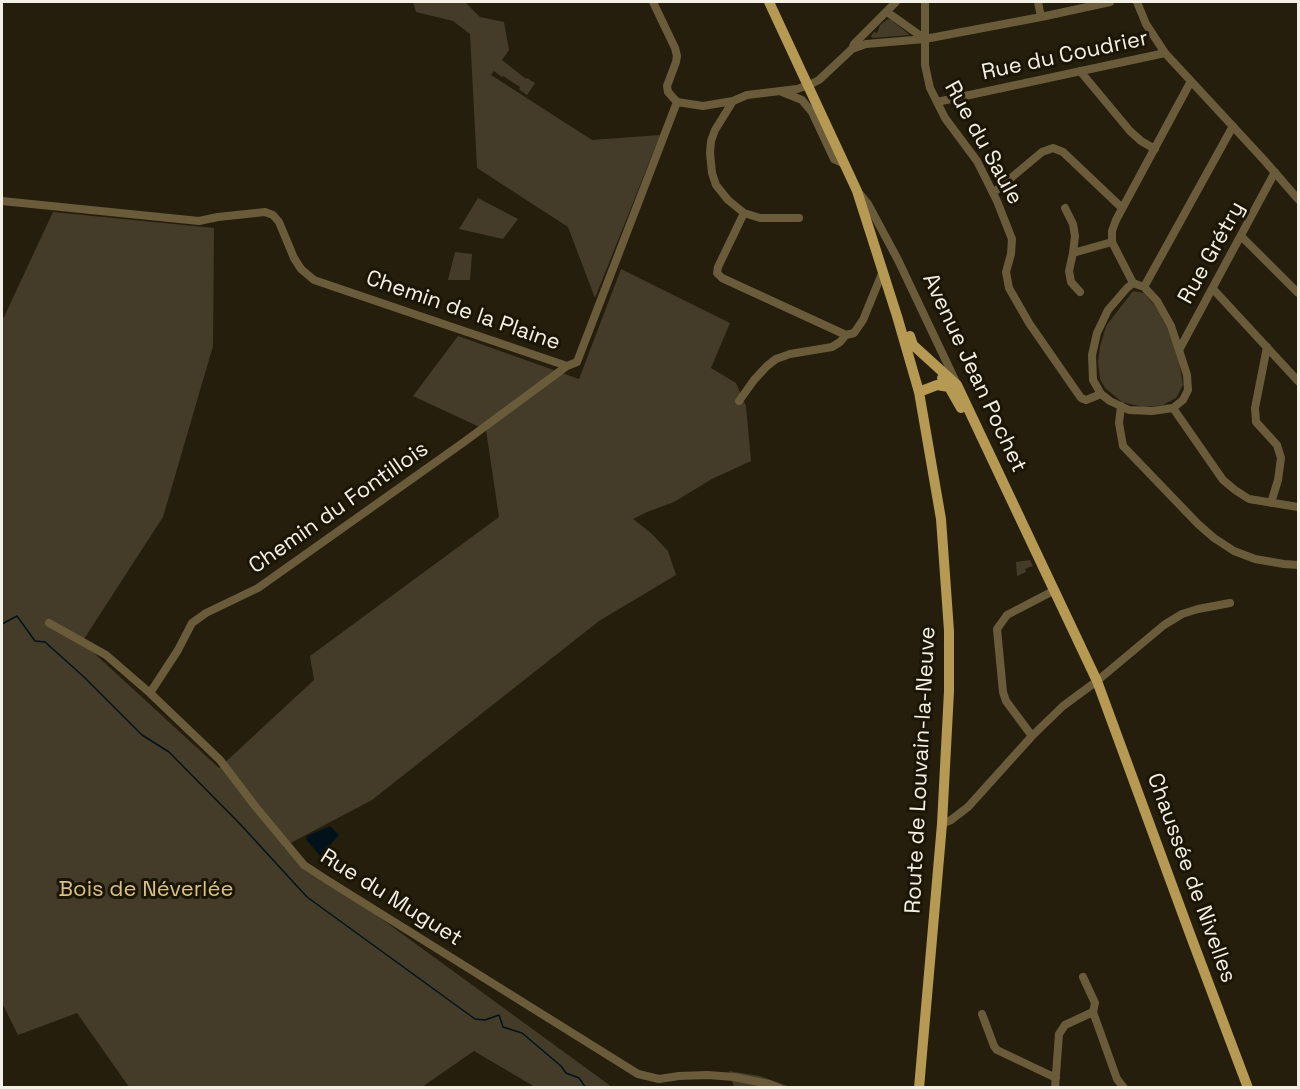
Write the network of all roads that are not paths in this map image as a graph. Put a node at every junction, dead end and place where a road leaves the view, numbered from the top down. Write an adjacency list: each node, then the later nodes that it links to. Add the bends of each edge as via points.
1 (653, 2): 18 (street, via 677,56 667,86)
2 (770, 2): 15 (main road, Avenue Jean Pochet)
3 (896, 2): 8 (street)
4 (925, 2): 10 (street, Rue du Saule)
5 (1038, 2): 9 (street)
6 (1110, 2): 9 (street)
7 (1137, 2): 12 (street, via 1146,24)
8 (887, 12): 10 (street); 11 (street)
9 (1041, 17): 10 (street)
10 (925, 39): 11 (street, via 866,44); 19 (street, Rue du Saule, via 925,65)
11 (852, 49): 15 (street)
12 (1166, 53): 13 (street, Rue du Coudrier); 14 (street)
13 (1080, 71): 19 (street, Rue du Coudrier); 21 (street, via 1130,132)
14 (1191, 81): 20 (street); 21 (street)
15 (809, 85): 16 (street); 22 (main road, Avenue Jean Pochet)
16 (778, 91): 17 (street); 22 (street, via 802,100 812,112 834,159)
17 (732, 100): 18 (street, via 703,106); 30 (street, via 715,130 710,153 712,173 716,185)
18 (677, 102): 46 (street, Chemin de la Plaine, via 577,362)
19 (937, 102): 25 (street, Rue du Saule, via 977,161)
20 (1233, 126): 23 (street); 37 (street)
21 (1155, 148): 29 (street)
22 (845, 164): 24 (main road, Avenue Jean Pochet)
23 (1275, 172): 26 (street); 32 (street, Rue Grétry)
24 (857, 191): 35 (main road); 48 (street, Avenue Jean Pochet, via 898,260)
25 (993, 193): 29 (street, via 1042,152 1053,148 1063,152); 50 (street, Rue du Saule, via 1012,238 1006,272 1009,288 1081,398)
26 (1299, 200)
27 (2, 201): 46 (street, Chemin de la Plaine, via 199,221 265,212 279,222 294,258 314,280)
28 (1065, 208): 34 (street, via 1073,224)
29 (1122, 208): 33 (street, via 1112,231)
30 (744, 213): 31 (street, via 760,218); 42 (street, via 717,273)
31 (800, 218)
32 (1242, 236): 38 (street, Rue Grétry); 40 (street)
33 (1112, 242): 34 (street); 36 (street)
34 (1073, 253): 39 (street, via 1071,282)
35 (883, 271): 41 (main road); 42 (street, via 862,320 854,333)
36 (1133, 283): 37 (street); 50 (street, via 1108,310 1097,333 1092,355 1093,380)
37 (1144, 287): 45 (street, via 1165,314)
38 (1213, 289): 44 (street); 45 (street, Rue Grétry)
39 (1080, 292)
40 (1299, 293)
41 (897, 316): 43 (main road, Route de Louvain-la-Neuve); 48 (main road, via 905,322 913,345)
42 (846, 335): 51 (street, via 832,347 776,359)
43 (906, 345): 48 (main road); 49 (main road, Route de Louvain-la-Neuve)
44 (1267, 347): 47 (street); 54 (street, via 1255,408 1256,422 1277,445 1281,458)
45 (1179, 350): 53 (street, via 1188,390)
46 (567, 366): 61 (street, Chemin du Fontillois, via 258,588 192,623)
47 (1299, 381)
48 (953, 386): 49 (main road, via 937,385); 57 (main road, Avenue Jean Pochet); 57 (main road)
49 (919, 392): 63 (main road, Route de Louvain-la-Neuve, via 941,519 949,632)
50 (1101, 394): 52 (street)
51 (739, 401)
52 (1121, 406): 53 (street, via 1152,411); 56 (street, via 1123,446 1198,524 1234,551 1255,559)
53 (1173, 408): 54 (street, via 1223,480 1249,499)
54 (1271, 502): 55 (street)
55 (1299, 507)
56 (1299, 565)
57 (1055, 590): 60 (main road, Avenue Jean Pochet); 62 (street, via 1007,615 997,629 1003,692)
58 (1230, 603): 60 (street, via 1182,614)
59 (49, 622): 61 (street, Rue du Muguet, via 106,655)
60 (1097, 681): 62 (street); 72 (main road, Chaussée de Nivelles)
61 (150, 693): 68 (street, Rue du Muguet, via 220,760 304,865 327,880 638,1074 659,1079 734,1077)
62 (1032, 736): 63 (street, via 968,807)
63 (942, 824): 69 (main road, Route de Louvain-la-Neuve)
64 (1083, 977): 65 (street, via 1095,1003)
65 (1093, 1012): 67 (street, via 1065,1025 1059,1034); 71 (street, via 1117,1079)
66 (982, 1014): 67 (street, via 997,1050)
67 (1056, 1078): 70 (street)
68 (779, 1088)
69 (920, 1088)
70 (1055, 1088)
71 (1124, 1088)
72 (1248, 1088)

